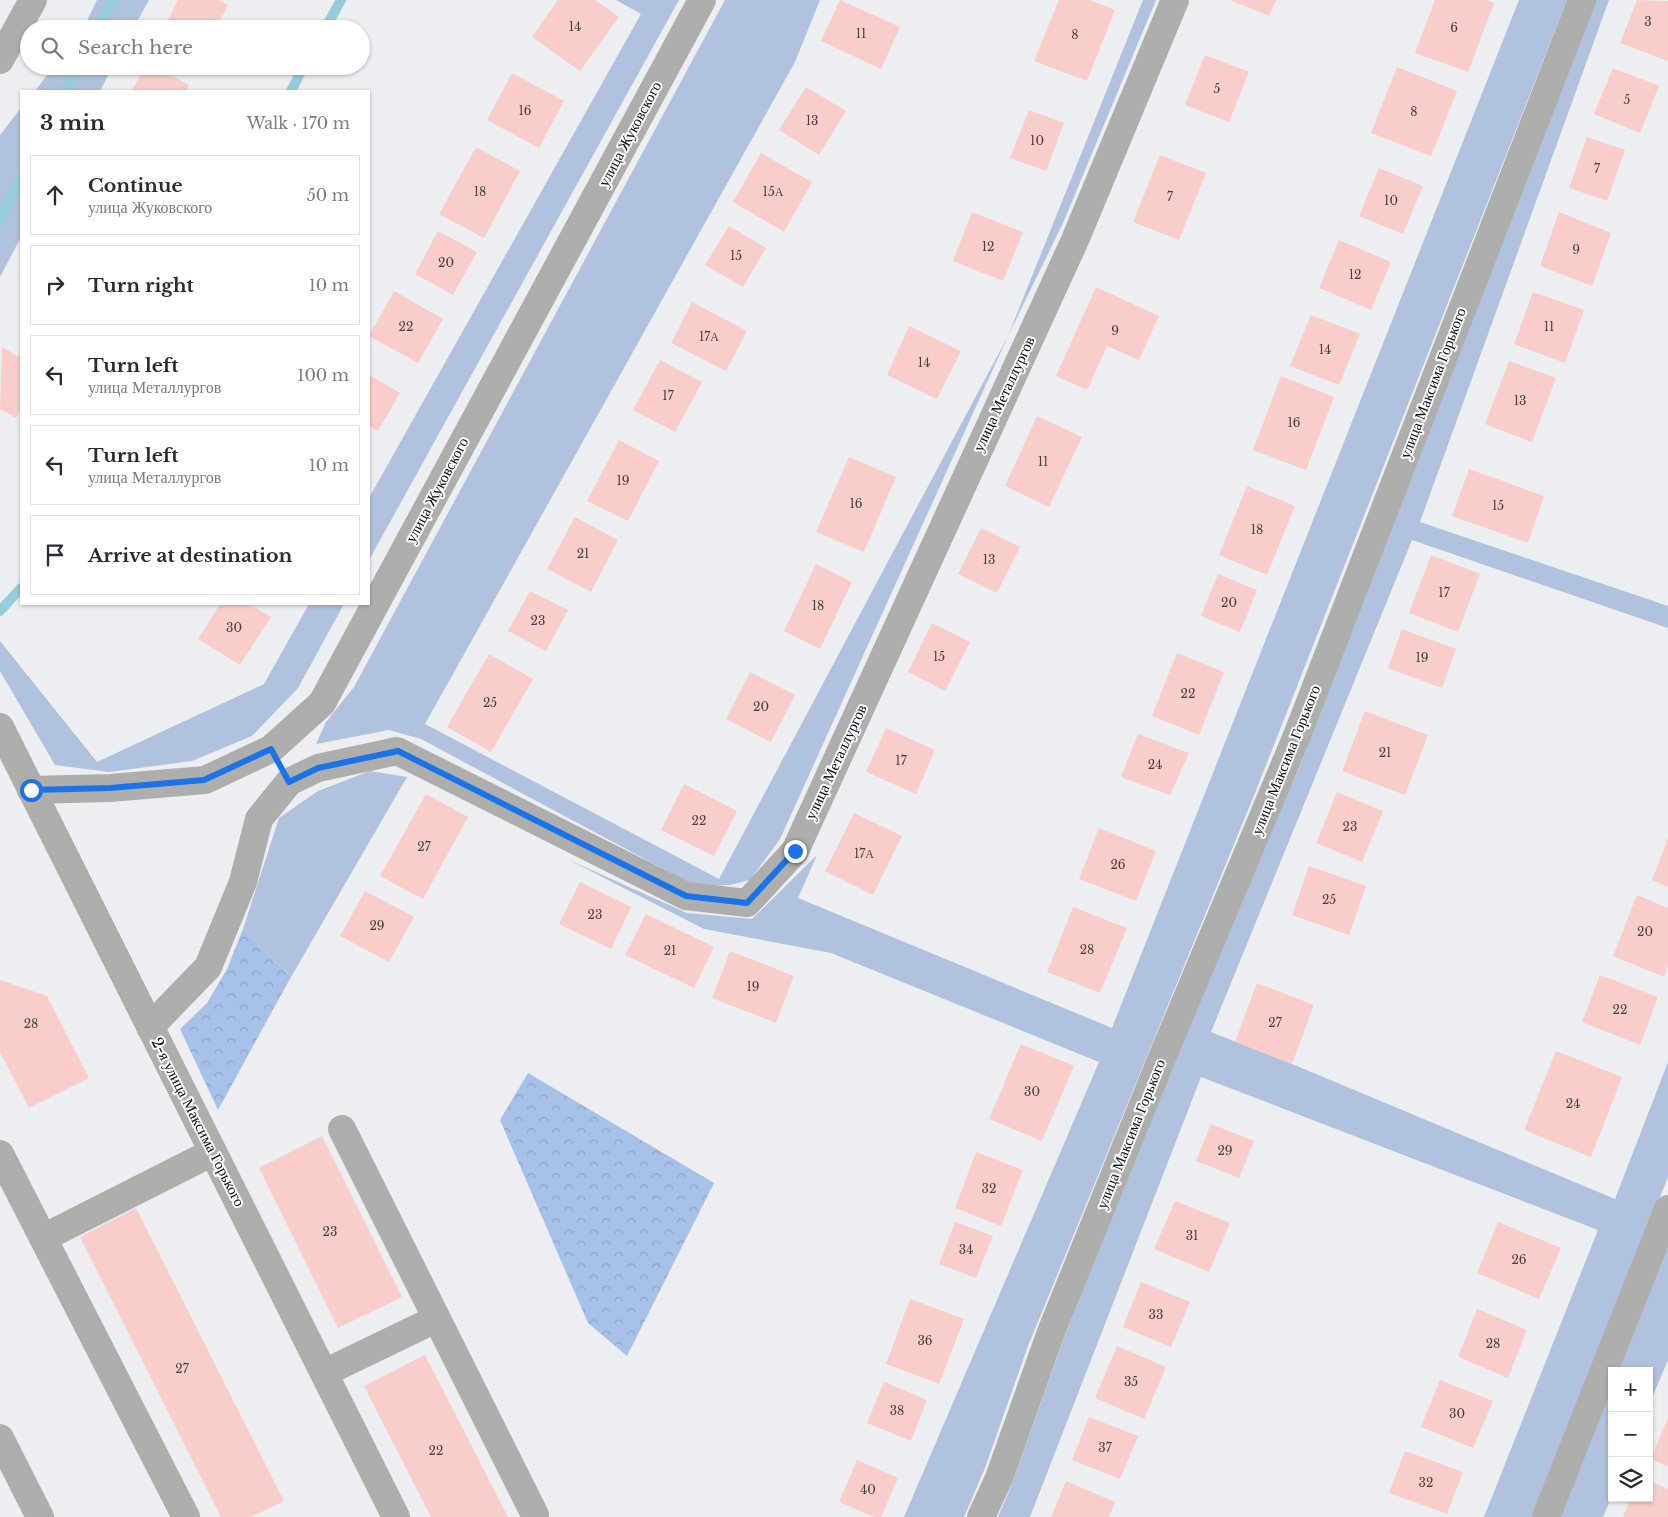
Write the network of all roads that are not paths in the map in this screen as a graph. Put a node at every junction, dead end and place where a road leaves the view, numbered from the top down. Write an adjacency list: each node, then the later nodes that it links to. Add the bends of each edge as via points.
1 (33, 0): 5 (street)
2 (702, 0): 9 (street, улица Жуковского, via 322,703)
3 (1175, 0): 10 (street, улица Металлургов, via 1075,240 795,851 747,903 686,896 398,751 318,768)
4 (1582, 0): 25 (street, улица Максима Горького, via 1296,738 1091,1232 999,1478)
5 (22, 20)
6 (20, 24): 7 (street)
7 (0, 60)
8 (0, 728): 11 (street, 2-я улица Максима Горького)
9 (271, 749): 10 (street); 11 (street, улица Жуковского, via 204,780 110,788)
10 (289, 782): 12 (street, улица Металлургов, via 258,819 243,882 208,966)
11 (31, 790): 12 (street, 2-я улица Максима Горького)
12 (150, 1027): 14 (street, 2-я улица Максима Горького)
13 (342, 1129): 18 (street)
14 (213, 1152): 17 (street); 19 (street, 2-я улица Максима Горького)
15 (0, 1154): 17 (street)
16 (1668, 1209): 26 (street)
17 (43, 1238): 23 (street)
18 (436, 1319): 19 (street); 21 (street)
19 (324, 1373): 24 (street, 2-я улица Максима Горького)
20 (0, 1438): 22 (street)
21 (535, 1515)
22 (40, 1517)
23 (186, 1517)
24 (396, 1517)
25 (981, 1517)
26 (1546, 1517)

